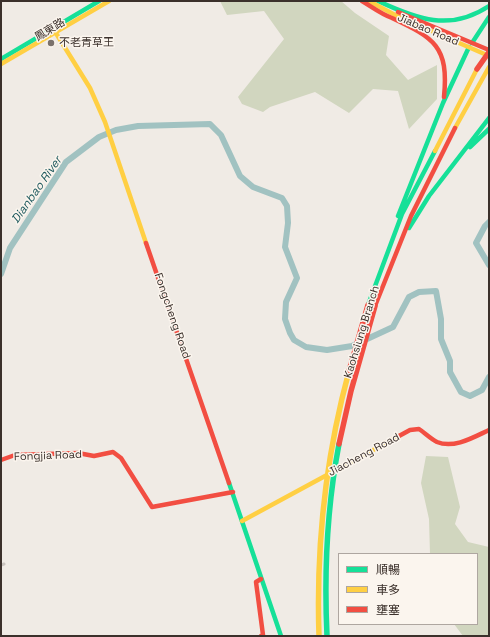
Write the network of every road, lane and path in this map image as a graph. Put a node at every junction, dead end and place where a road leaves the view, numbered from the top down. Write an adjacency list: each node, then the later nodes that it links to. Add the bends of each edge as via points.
1 (99, 1): 8 (main road, 鳳東路)
2 (109, 1): 8 (main road, 鳳東路)
3 (362, 1): 15 (main road, via 422,32 432,41 441,55 446,70)
4 (369, 1): 9 (main road, Jiabao Road, via 395,15)
5 (377, 1): 6 (main road, via 418,17 444,23 468,18); 9 (main road, Jiabao Road)
6 (489, 6)
7 (489, 17): 9 (main road)
8 (54, 30): 12 (main road, 鳳東路); 13 (main road, 鳳東路); 23 (main road, Fongcheng Road, via 90,88 105,122)
9 (471, 45): 10 (main road, Jiabao Road); 11 (main road, Jiabao Road); 15 (main road)
10 (489, 51): 20 (main road, Kaohsiung Branch, bridge, via 402,214)
11 (489, 56)
12 (1, 59)
13 (1, 64)
14 (489, 67): 19 (main road, Kaohsiung Branch)
15 (443, 103): 20 (main road, via 402,201)
16 (489, 118): 18 (main road)
17 (489, 129): 18 (main road)
18 (458, 159): 19 (main road, via 429,196)
19 (401, 240): 29 (main road, Kaohsiung Branch, bridge, via 375,306 344,421 330,506 325,573)
20 (380, 273): 28 (main road, Kaohsiung Branch, bridge, via 368,305 336,423 321,523 318,572)
21 (489, 430): 24 (main road, Jiacheng Road, via 473,438 448,443 436,441 420,429 410,430)
22 (1, 460): 23 (main road, Fongjia Road, via 15,456 78,453 94,456 113,452 121,458 152,507)
23 (233, 492): 24 (main road, Fongcheng Road)
24 (242, 521): 25 (main road, Fongcheng Road)
25 (261, 579): 26 (main road, via 256,582 256,586 264,635); 27 (main road, Fongcheng Road)
26 (261, 636)
27 (281, 636)
28 (319, 636)
29 (327, 636)

